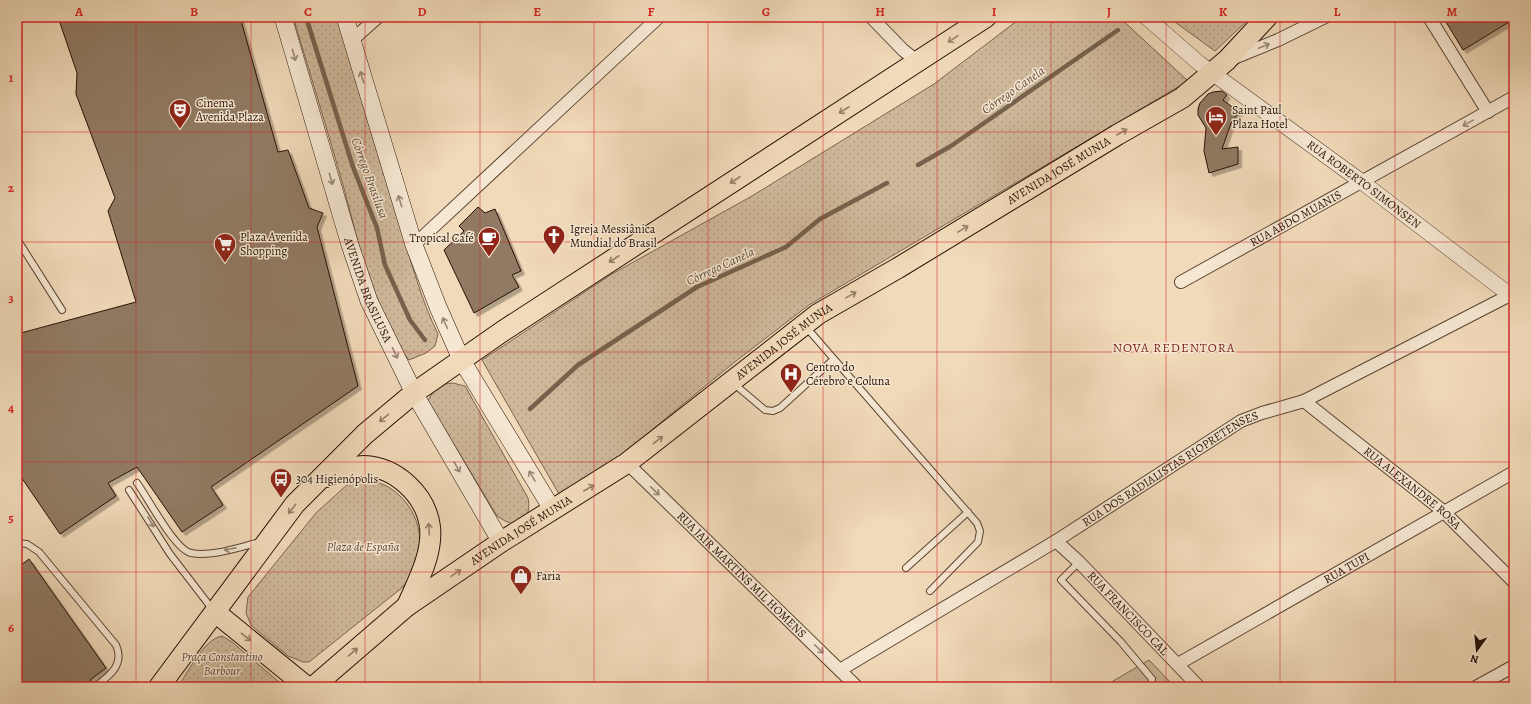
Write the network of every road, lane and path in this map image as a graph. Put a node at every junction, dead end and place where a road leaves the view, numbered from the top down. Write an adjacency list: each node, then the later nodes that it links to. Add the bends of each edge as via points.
1 (283, 17): 26 (main road, AVENIDA BRASILUSA, one-way to 26, via 369,301)
2 (345, 17): 11 (main road)
3 (378, 17): 11 (street)
4 (659, 17): 18 (street)
5 (872, 17): 12 (street)
6 (986, 17): 12 (main road, one-way to 12)
7 (1146, 17): 13 (street, RUA ROBERTO SIMONSEN)
8 (1267, 17): 13 (main road, AVENIDA JOSÉ MUNIA)
9 (1325, 17): 13 (street, one-way to 9)
10 (1428, 17): 15 (street)
11 (351, 41): 18 (main road, one-way to 11)
12 (918, 62): 23 (main road, one-way to 23)
13 (1220, 67): 16 (street, RUA ROBERTO SIMONSEN); 22 (main road, AVENIDA JOSÉ MUNIA, one-way to 13, via 1182,98)
14 (1514, 96): 15 (street, RUA ABDO MUANIS)
15 (1488, 112): 16 (street, RUA ABDO MUANIS, one-way to 16)
16 (1362, 182): 19 (street, RUA ABDO MUANIS); 20 (street, RUA ROBERTO SIMONSEN)
17 (17, 239): 21 (lane)
18 (414, 245): 23 (main road, one-way to 18)
19 (1181, 282)
20 (1513, 295): 27 (street, RUA DOS RADIALISTAS RIOPRETENSES)
21 (62, 310)
22 (804, 324): 24 (lane); 25 (main road, AVENIDA JOSÉ MUNIA)
23 (461, 359): 26 (main road); 33 (main road, one-way to 23)
24 (834, 359): 25 (lane, via 780,408 773,411 765,410); 35 (lane)
25 (732, 382): 28 (main road, AVENIDA JOSÉ MUNIA, one-way to 25)
26 (414, 393): 30 (main road, one-way to 30, via 365,434); 38 (main road, AVENIDA BRASILUSA, one-way to 38)
27 (1304, 401): 34 (street, RUA ALEXANDRE ROSA); 37 (street, RUA DOS RADIALISTAS RIOPRETENSES, via 1241,422)
28 (627, 463): 33 (main road, AVENIDA JOSÉ MUNIA, one-way to 28); 50 (street, RUA JAIR MARTINS MIL HOMENS, one-way to 50)
29 (1514, 472): 34 (street, RUA TUPI)
30 (319, 480): 36 (main road, one-way to 36, via 295,504); 44 (main road, one-way to 30, via 422,570 430,528 426,511 413,489 392,474 379,468 364,466 345,469)
31 (137, 483): 36 (lane, one-way to 31, via 213,552 190,553 179,546 172,537)
32 (129, 490): 45 (lane, one-way to 45, via 170,554)
33 (552, 509): 38 (main road, AVENIDA JOSÉ MUNIA)
34 (1444, 511): 42 (street, RUA ALEXANDRE ROSA); 46 (street, RUA TUPI)
35 (968, 512): 41 (lane); 43 (lane, via 980,531 978,542)
36 (268, 540): 45 (main road)
37 (1056, 541): 40 (street, RUA FRANCISCO CAL); 50 (street, RUA DOS RADIALISTAS RIOPRETENSES)
38 (501, 542): 44 (main road, AVENIDA JOSÉ MUNIA, one-way to 38)
39 (17, 543): 51 (lane, via 27,544 39,552 116,645 120,658 118,664 108,677)
40 (1079, 562): 46 (street, RUA FRANCISCO CAL); 56 (lane, via 1061,580 1121,642 1152,679)
41 (906, 568)
42 (1514, 582)
43 (930, 591)
44 (407, 606): 49 (main road, AVENIDA JOSÉ MUNIA, one-way to 44)
45 (215, 612): 47 (main road, one-way to 47); 52 (main road)
46 (1178, 664): 57 (street, RUA FRANCISCO CAL)
47 (282, 666): 49 (main road); 53 (main road)
48 (1514, 666): 58 (street)
49 (333, 670): 54 (main road, AVENIDA JOSÉ MUNIA)
50 (840, 670): 55 (street, RUA JAIR MARTINS MIL HOMENS)
51 (94, 687)
52 (159, 687)
53 (308, 687)
54 (313, 687)
55 (857, 687)
56 (1151, 687)
57 (1199, 687)
58 (1476, 687)

